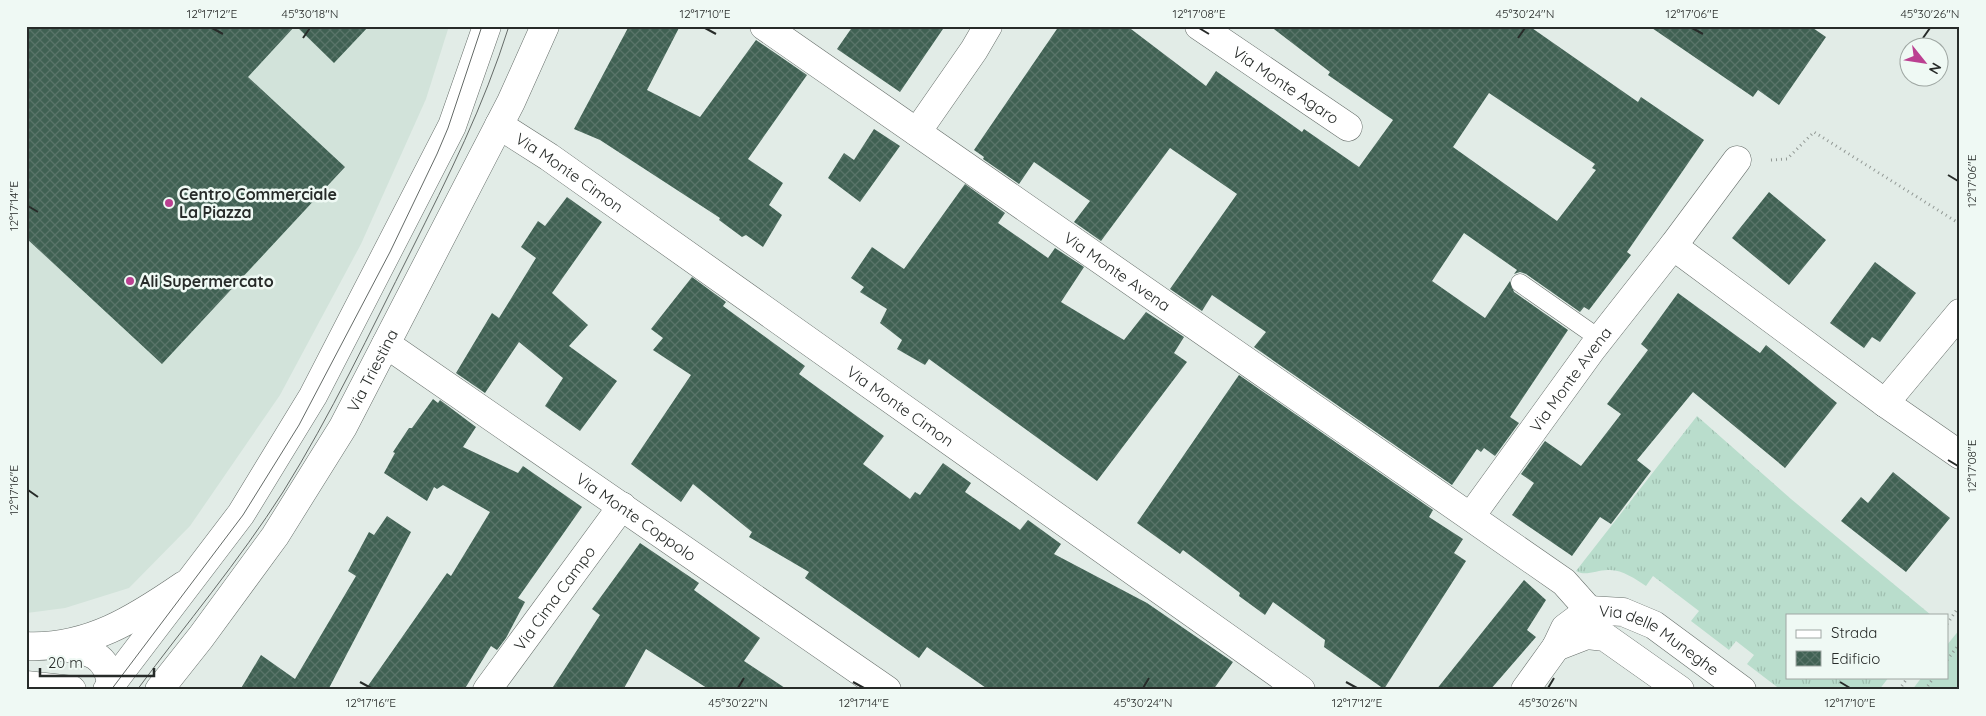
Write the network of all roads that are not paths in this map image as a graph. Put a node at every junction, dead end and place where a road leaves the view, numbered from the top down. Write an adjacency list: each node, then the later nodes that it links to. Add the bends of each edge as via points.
1 (487, 26): 19 (street, via 452,126 312,396 241,514)
2 (545, 26): 6 (street, Via Triestina)
3 (764, 26): 8 (street, Via Monte Avena)
4 (988, 26): 8 (street)
5 (1199, 26): 7 (street, Via Monte Agaro)
6 (499, 125): 14 (street, Via Triestina); 29 (street, Via Monte Cimon, via 549,157)
7 (1348, 127)
8 (918, 132): 18 (street, Via Monte Avena)
9 (1737, 160): 10 (street, Via Monte Avena)
10 (1673, 246): 13 (street, Via Monte Avena); 15 (street)
11 (1520, 283): 13 (lane)
12 (1960, 313): 15 (street)
13 (1600, 338): 18 (street, Via Monte Avena)
14 (386, 344): 17 (street, Via Monte Coppolo); 26 (street, Via Triestina, via 343,427 298,502)
15 (1885, 404): 16 (street)
16 (1960, 455)
17 (622, 506): 27 (street, Via Cima Campo); 28 (street, Via Monte Coppolo)
18 (1471, 516): 20 (street, Via Monte Avena, via 1564,582)
19 (192, 580): 21 (street, via 108,632); 24 (street)
20 (1589, 610): 22 (street, Via delle Muneghe, via 1565,628); 32 (street, Via delle Muneghe, via 1623,612 1654,625)
21 (36, 646): 24 (street, via 80,649 91,653 108,670)
22 (1556, 647): 30 (street, Via delle Muneghe); 31 (street, Via delle Muneghe, via 1587,635 1605,637)
23 (26, 685): 25 (street)
24 (108, 689)
25 (72, 690)
26 (159, 690)
27 (486, 690)
28 (887, 690)
29 (1300, 690)
30 (1525, 690)
31 (1680, 690)
32 (1742, 690)

